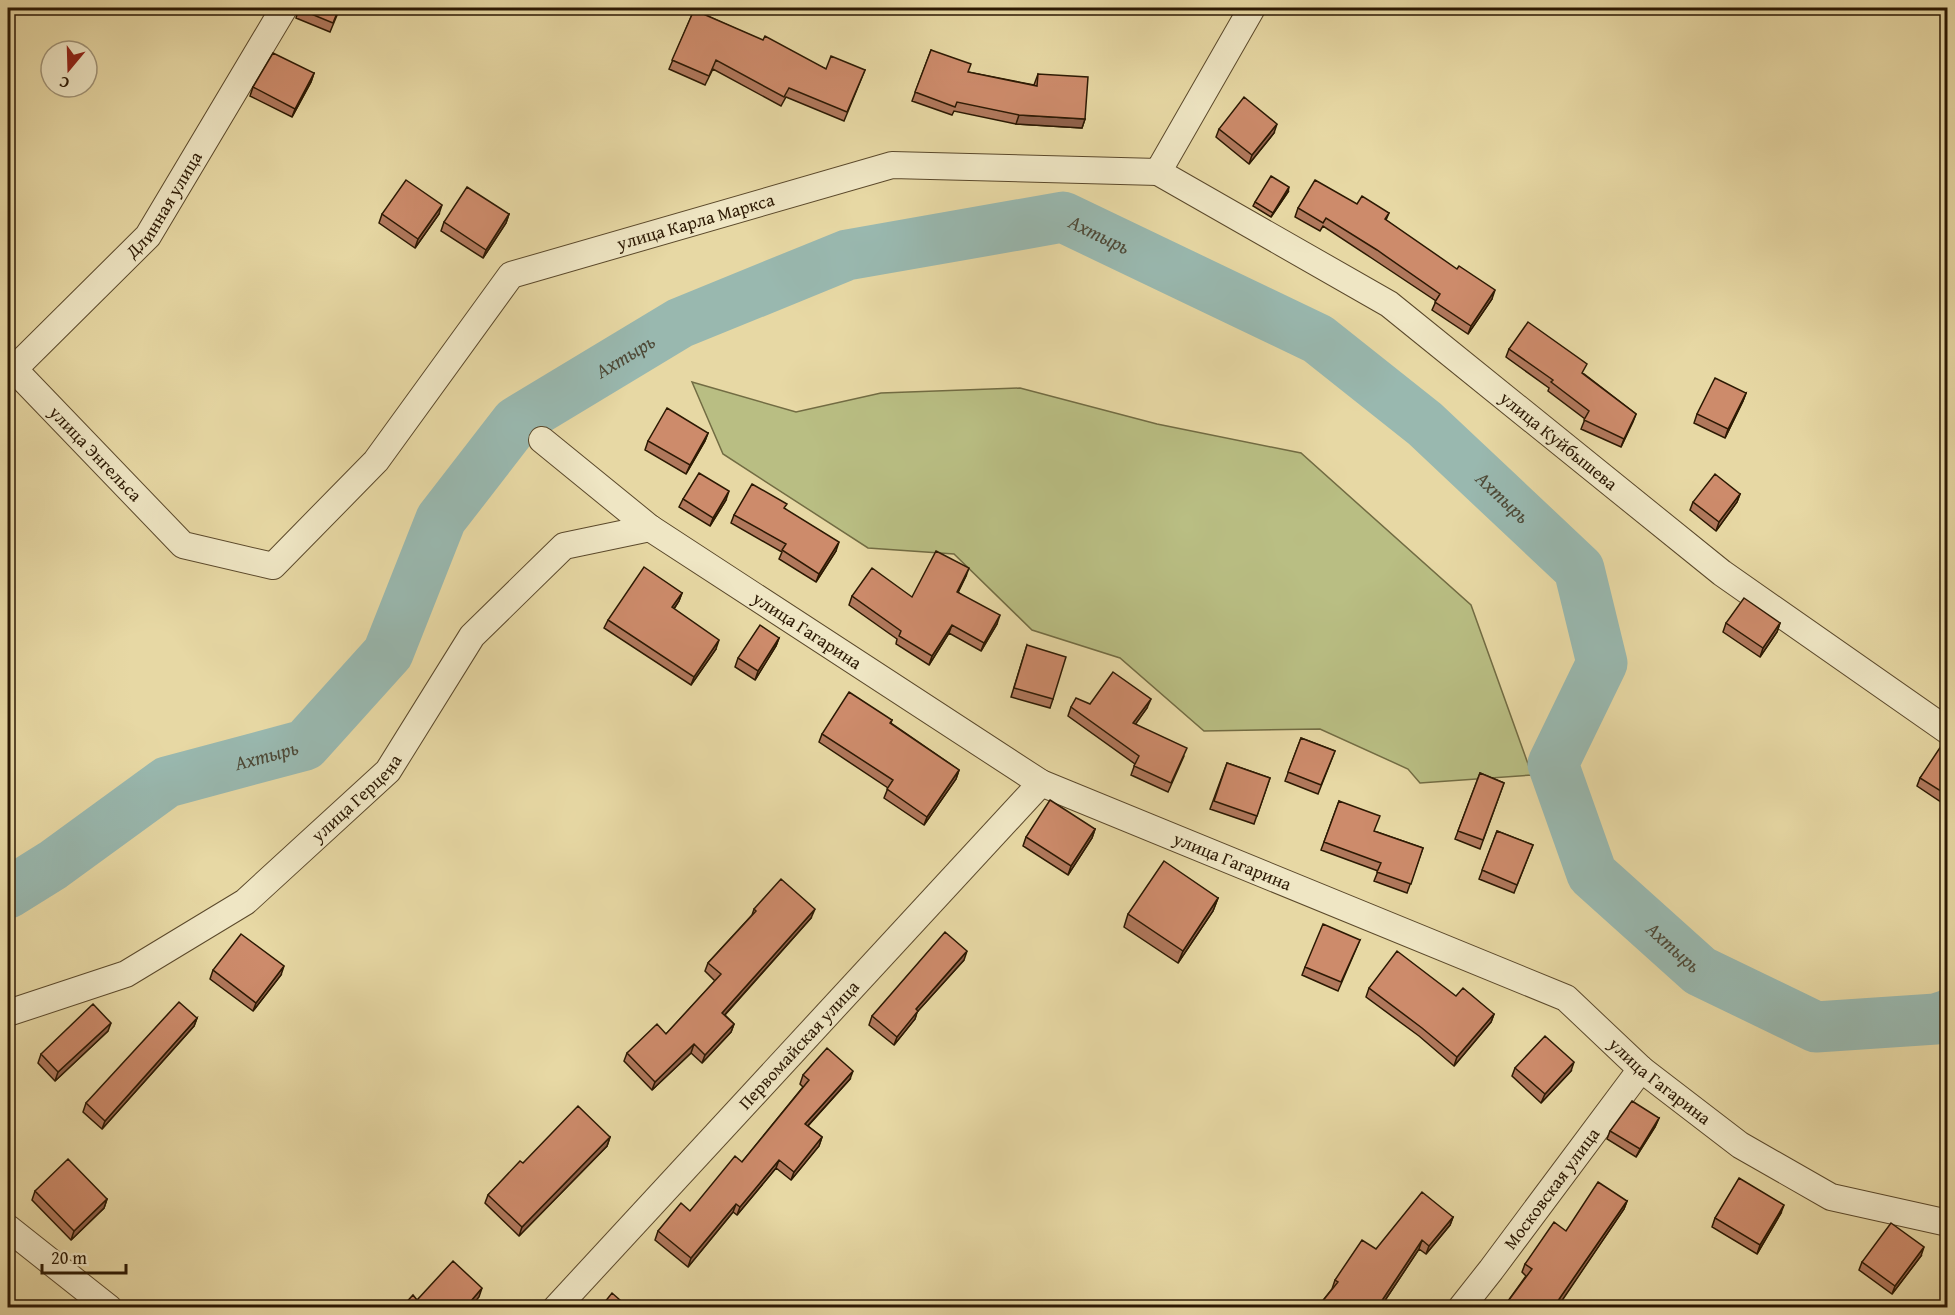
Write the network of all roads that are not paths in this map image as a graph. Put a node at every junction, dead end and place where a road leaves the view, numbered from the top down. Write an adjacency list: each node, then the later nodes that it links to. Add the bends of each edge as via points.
1 (284, 8): 4 (street, Длинная улица, via 148,236)
2 (1252, 8): 3 (street)
3 (1158, 172): 7 (street, улица Карла Маркса, via 892,165 511,276 376,461 273,566); 8 (street, улица Куйбышева, via 1389,304 1722,573)
4 (9, 369): 7 (street, улица Энгельса)
5 (542, 440): 6 (street, улица Гагарина)
6 (650, 528): 9 (street, улица Гагарина); 10 (street, улица Герцена, via 564,546 472,636 388,771 245,902 126,974)
7 (183, 545)
8 (1947, 730)
9 (1041, 783): 11 (street, улица Гагарина, via 1566,998); 15 (street, Первомайская улица)
10 (8, 1013)
11 (1641, 1069): 12 (street, улица Гагарина, via 1740,1145 1831,1197); 16 (street, Московская улица)
12 (1947, 1223)
13 (8, 1228): 14 (street)
14 (109, 1308)
15 (556, 1308)
16 (1461, 1308)

